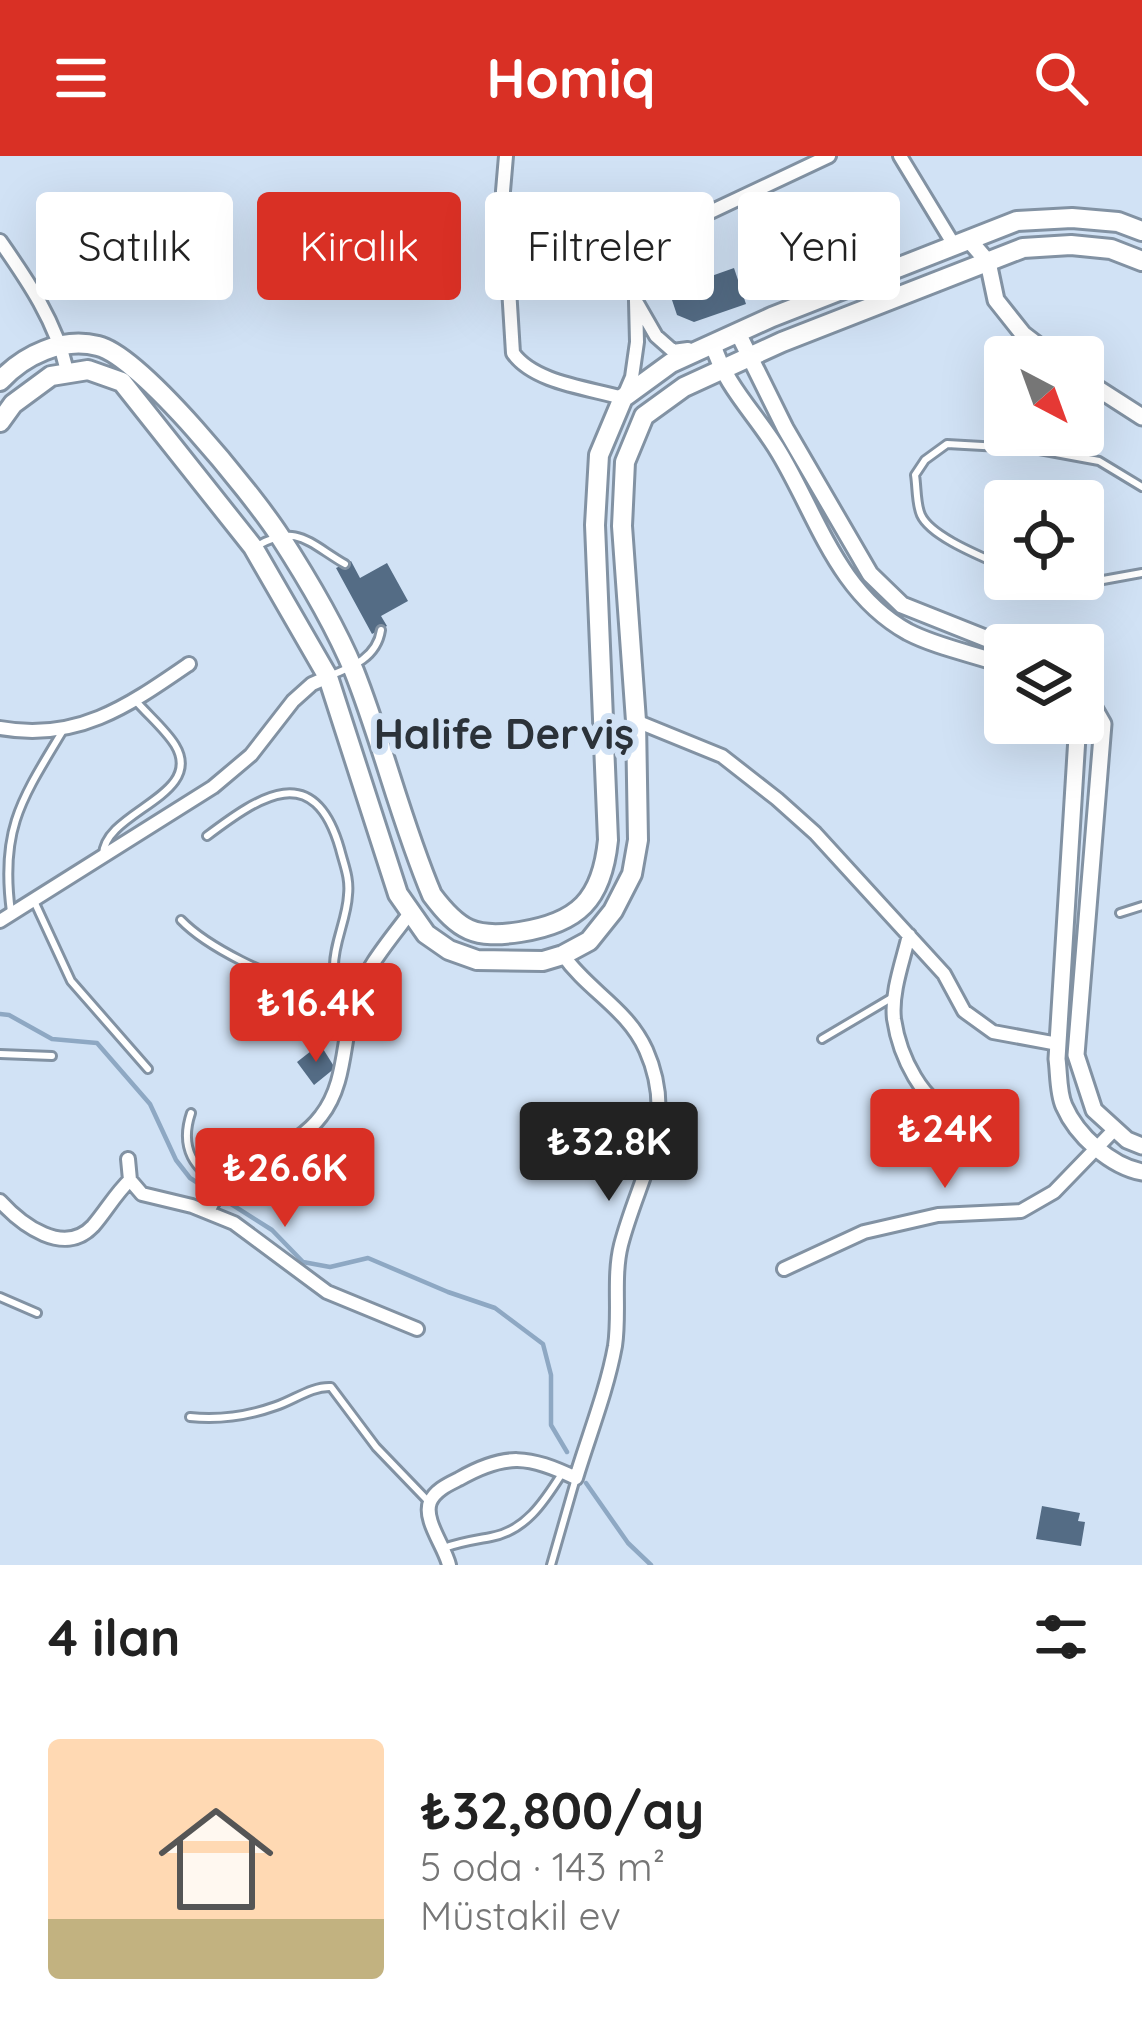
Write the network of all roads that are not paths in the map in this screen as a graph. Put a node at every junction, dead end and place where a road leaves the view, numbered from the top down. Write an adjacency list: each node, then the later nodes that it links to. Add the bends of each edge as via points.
1 (506, 156): 19 (street, via 513,353 549,377)
2 (829, 156): 9 (street, via 670,231 646,260)
3 (900, 156): 6 (street)
4 (1142, 231): 6 (main road, via 1072,218 1017,221)
5 (0, 241): 13 (street)
6 (962, 243): 8 (street); 10 (main road)
7 (1142, 261): 8 (main road, via 1071,245 1023,248)
8 (988, 262): 11 (street, via 996,300); 14 (main road)
9 (636, 301): 12 (street, via 674,351); 19 (street, via 637,342)
10 (738, 333): 12 (main road); 14 (street)
11 (1026, 336)
12 (713, 344): 15 (street); 19 (main road)
13 (61, 345): 16 (street); 17 (main road); 23 (main road, via 99,346 135,368)
14 (751, 356): 15 (main road); 30 (street, via 870,574 902,605)
15 (721, 370): 31 (street, via 780,453 834,561 868,600 909,632); 36 (main road, via 644,416 625,462)
16 (67, 371): 21 (main road, via 32,387); 24 (main road, via 122,382)
17 (0, 381)
18 (1104, 393): 20 (street)
19 (623, 398): 33 (main road, via 599,455 595,525 608,840 605,866 576,914 556,926 492,936 450,919 424,874)
20 (1142, 417)
21 (0, 422)
22 (1142, 488): 25 (lane, via 1099,461 947,443 915,475 922,517)
23 (278, 534): 24 (lane); 26 (lane, via 292,533); 33 (main road)
24 (254, 547): 34 (main road)
25 (984, 558)
26 (345, 564)
27 (1142, 573): 28 (lane)
28 (1104, 580)
29 (381, 630): 33 (lane)
30 (984, 638)
31 (984, 658)
32 (189, 664): 35 (street)
33 (352, 668): 34 (lane)
34 (328, 677): 42 (street, via 293,701 251,755 213,787); 45 (main road)
35 (136, 701): 38 (street); 42 (lane, via 176,746 181,764 173,784 111,830)
36 (636, 721): 49 (street, via 722,756 777,799); 50 (main road, via 632,874 589,941)
37 (0, 728): 38 (street)
38 (62, 732): 47 (lane, via 8,834)
39 (1077, 744): 55 (street)
40 (1101, 744): 61 (street, via 1076,1055 1094,1110)
41 (207, 836): 51 (lane, via 272,795 319,803 349,882)
42 (104, 855): 43 (street)
43 (34, 901): 47 (street); 58 (lane, via 71,981)
44 (1142, 906): 46 (lane)
45 (410, 914): 50 (main road, via 438,942 477,960); 53 (street)
46 (1120, 914)
47 (6, 919)
48 (181, 920): 51 (lane, via 261,968 307,983)
49 (909, 935): 52 (street); 55 (street, via 964,1011 993,1032)
50 (563, 955): 74 (street, via 629,1019 659,1090 661,1120 620,1249 615,1345)
51 (336, 977): 53 (lane)
52 (896, 994): 54 (lane); 60 (street, via 894,1018 914,1076 932,1103)
53 (356, 997): 67 (street, via 323,1115)
54 (822, 1040)
55 (1058, 1044): 63 (street, via 1063,1105)
56 (0, 1054): 57 (lane)
57 (52, 1056)
58 (148, 1070)
59 (191, 1113): 67 (lane, via 191,1158)
60 (960, 1113)
61 (1115, 1129): 62 (street); 63 (street)
62 (1142, 1145)
63 (1099, 1149): 65 (street); 69 (street, via 1021,1211 938,1215 864,1232)
64 (128, 1160): 66 (street)
65 (1142, 1172)
66 (130, 1180): 67 (street, via 147,1196); 68 (street, via 91,1228 71,1238 37,1231)
67 (216, 1199): 72 (street, via 234,1223 327,1292)
68 (0, 1201)
69 (784, 1269)
70 (0, 1297): 71 (lane)
71 (37, 1313)
72 (417, 1329)
73 (190, 1417): 75 (lane, via 245,1415 331,1388)
74 (570, 1475): 75 (street, via 502,1460 439,1490); 76 (lane, via 518,1526); 78 (lane)
75 (430, 1503): 76 (street)
76 (444, 1548): 77 (street)
77 (449, 1565)
78 (551, 1565)

